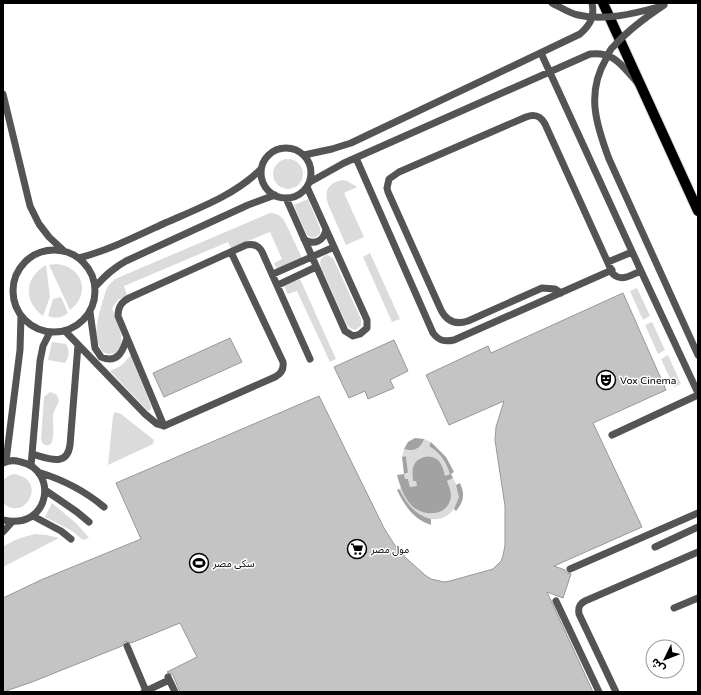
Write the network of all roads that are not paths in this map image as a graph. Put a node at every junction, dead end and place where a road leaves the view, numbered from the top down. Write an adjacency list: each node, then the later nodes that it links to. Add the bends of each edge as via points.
1 (552, 3): 4 (lane, bridge, via 577,15 596,17 632,14)
2 (592, 3): 5 (lane, via 592,20 587,28)
3 (603, 3): 7 (main road)
4 (666, 4): 38 (lane, bridge, via 632,27 612,47 598,71 594,105 599,133 609,159)
5 (541, 53): 6 (lane); 9 (lane, via 351,143)
6 (550, 73): 7 (lane, via 590,54 604,54 617,60); 10 (lane); 21 (lane)
7 (641, 87): 15 (main road)
8 (3, 94): 19 (lane, via 30,206 49,237)
9 (304, 155): 11 (lane, via 292,148 278,149 267,157); 12 (lane, via 311,168)
10 (356, 158): 12 (lane); 31 (lane, via 430,328 437,338 448,342 454,340)
11 (261, 169): 13 (lane, via 266,187); 23 (lane, via 245,184 227,195 110,248)
12 (308, 184): 14 (lane, via 298,195); 16 (lane)
13 (275, 195): 14 (lane); 30 (lane, via 126,261 104,276)
14 (286, 198): 17 (lane)
15 (698, 211)
16 (326, 229): 17 (lane, via 323,237 316,242); 18 (lane)
17 (304, 239): 22 (lane)
18 (334, 247): 22 (lane); 25 (lane, via 367,320 365,331 353,336 345,330)
19 (64, 250): 23 (lane); 33 (lane, via 38,252 19,268 13,292)
20 (231, 252): 28 (lane, via 249,244 256,245 262,250); 36 (lane, via 122,303 118,316); 41 (lane, via 283,362 283,370 275,377)
21 (632, 252): 24 (lane); 27 (lane)
22 (312, 257): 25 (lane); 28 (lane)
23 (80, 258): 30 (lane, via 93,276)
24 (608, 262): 26 (lane); 31 (lane, via 545,124 535,115 399,172 389,179 388,192 441,310 449,321 468,321 542,288 555,289)
25 (316, 267): 29 (lane)
26 (612, 270): 27 (lane, via 616,276 622,278); 31 (lane)
27 (640, 271): 40 (lane)
28 (273, 274): 29 (lane)
29 (278, 285): 39 (lane)
30 (95, 287): 32 (lane, via 95,300)
31 (562, 293)
32 (90, 312): 34 (lane, via 79,323); 36 (lane, via 95,348 101,357 116,357 123,350)
33 (21, 316): 35 (lane, via 29,324); 44 (lane, via 20,350)
34 (65, 331): 35 (lane); 37 (lane)
35 (50, 332): 43 (lane, via 40,361)
36 (127, 338): 41 (lane)
37 (78, 345): 41 (lane, via 144,414); 43 (lane, via 68,453 57,460)
38 (698, 355)
39 (310, 359)
40 (698, 394): 42 (lane)
41 (164, 426)
42 (612, 435)
43 (32, 454): 45 (lane)
44 (5, 462): 45 (lane, via 15,460)
45 (31, 466): 46 (lane)
46 (38, 472): 47 (lane); 48 (lane, via 74,485)
47 (45, 490): 50 (lane, via 44,500); 53 (lane)
48 (104, 506)
49 (698, 513): 59 (lane)
50 (33, 516): 52 (lane, via 20,522); 56 (lane)
51 (3, 520): 52 (lane)
52 (12, 522): 55 (lane)
53 (89, 522)
54 (698, 527): 57 (lane)
55 (3, 532)
56 (71, 539)
57 (655, 547)
58 (698, 552): 67 (lane, via 585,601 578,607)
59 (570, 569)
60 (698, 598): 62 (lane)
61 (556, 601): 66 (lane)
62 (674, 608)
63 (126, 646): 64 (lane)
64 (145, 692): 65 (lane, via 168,679)
65 (175, 692)
66 (599, 692)
67 (616, 692)

